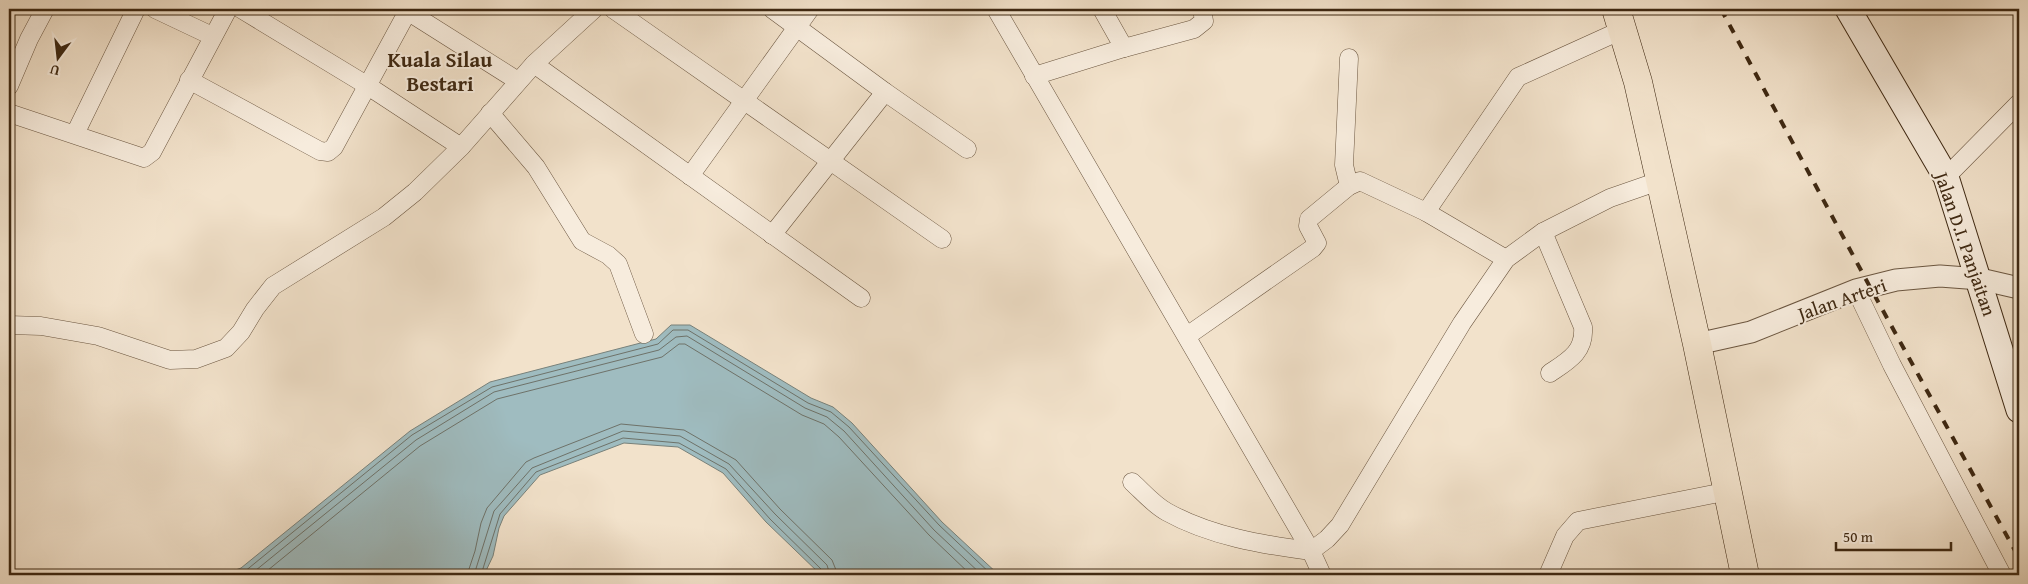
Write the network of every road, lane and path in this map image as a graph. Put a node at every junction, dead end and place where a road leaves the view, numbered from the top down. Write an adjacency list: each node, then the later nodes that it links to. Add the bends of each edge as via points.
1 (45, 9): 24 (street)
2 (136, 9): 31 (street)
3 (155, 9): 17 (street)
4 (228, 9): 17 (street)
5 (241, 9): 25 (street)
6 (594, 9): 20 (street)
7 (613, 9): 27 (street)
8 (772, 9): 16 (street)
9 (810, 9): 16 (street)
10 (996, 9): 21 (street)
11 (1102, 9): 18 (street)
12 (1202, 9): 18 (street, via 1204,21 1194,29)
13 (1848, 9): 36 (main road, Jalan D.I. Panjaitan)
14 (407, 10): 23 (street); 25 (street)
15 (1620, 19): 37 (highway); 39 (street, via 1518,77)
16 (798, 26): 26 (street); 27 (street)
17 (212, 36): 22 (street)
18 (1124, 48): 21 (street)
19 (1349, 58): 38 (street, via 1344,166)
20 (534, 64): 23 (street); 35 (street)
21 (1034, 76): 50 (street)
22 (189, 80): 25 (street, via 324,152 334,147); 31 (street, via 152,152 144,158)
23 (518, 81): 30 (street)
24 (9, 86)
25 (368, 86): 32 (street)
26 (885, 92): 33 (street); 34 (street)
27 (744, 100): 34 (street); 35 (street)
28 (2015, 112): 36 (street)
29 (9, 113): 31 (street)
30 (490, 113): 32 (street); 49 (street, via 536,167 582,241 618,264)
31 (75, 134)
32 (461, 148): 48 (street, via 384,217 273,286 255,308 242,332 226,348 212,355 170,360 98,336 50,327)
33 (967, 149)
34 (830, 161): 41 (street); 42 (street)
35 (690, 176): 41 (street)
36 (1946, 177): 44 (main road, Jalan D.I. Panjaitan)
37 (1659, 181): 40 (street, via 1610,198); 51 (highway)
38 (1350, 186): 39 (street, via 1360,181); 50 (street, via 1309,219 1308,226 1317,243 1313,248)
39 (1426, 212): 43 (street)
40 (1543, 232): 43 (street); 52 (street, via 1584,335 1576,355)
41 (772, 235): 47 (street)
42 (942, 239)
43 (1506, 258): 56 (street, via 1462,323 1340,525)
44 (1980, 279): 45 (street, Jalan Arteri); 46 (street, Jalan Arteri, via 1940,276 1896,280); 53 (main road, Jalan D.I. Panjaitan)
45 (2019, 288)
46 (1856, 290): 51 (street, Jalan Arteri, via 1751,332); 60 (street)
47 (861, 298)
48 (9, 325)
49 (644, 334)
50 (1187, 336): 56 (street)
51 (1697, 344): 55 (highway)
52 (1550, 372)
53 (2019, 410)
54 (1132, 482): 56 (street, via 1166,511 1208,529 1265,545)
55 (1729, 491): 58 (street, via 1578,521 1565,536); 59 (highway)
56 (1311, 551): 57 (street)
57 (1322, 575)
58 (1548, 575)
59 (1745, 575)
60 (2002, 575)

